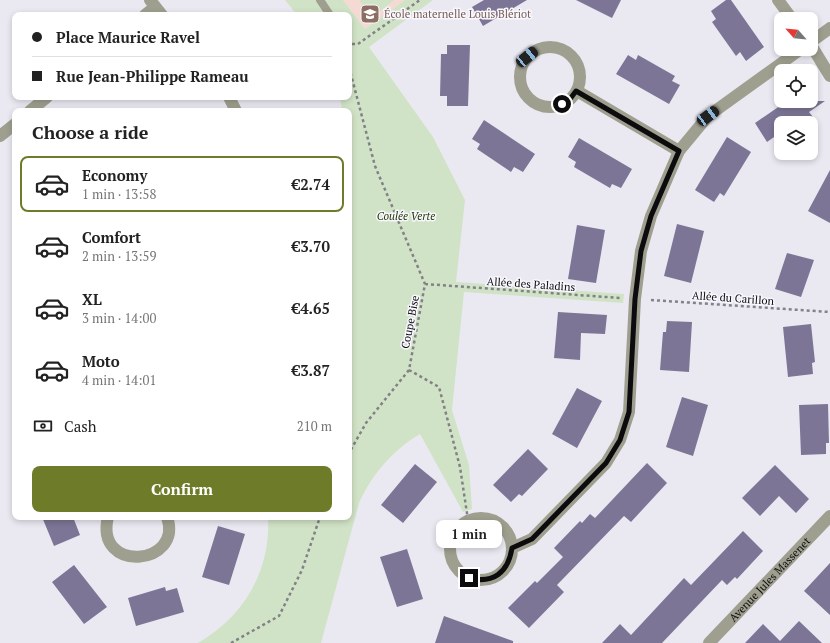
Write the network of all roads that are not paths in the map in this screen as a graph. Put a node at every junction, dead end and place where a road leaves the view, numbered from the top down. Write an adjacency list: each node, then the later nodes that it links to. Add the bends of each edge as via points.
1 (320, 0): 3 (lane)
2 (778, 0): 4 (street)
3 (328, 12)
4 (787, 12)
5 (830, 28): 6 (street)
6 (818, 37)
7 (791, 56): 15 (street, via 708,116)
8 (818, 56): 9 (street)
9 (830, 76)
10 (576, 91): 10 (street, via 580,72 577,63 563,49 549,47 535,50 527,57 522,66 521,85 533,102 552,107 570,99); 15 (street)
11 (43, 100): 12 (street)
12 (34, 108)
13 (12, 126): 14 (street)
14 (0, 136)
15 (679, 151): 19 (street, via 651,216 641,251 635,299 629,412 620,440 606,463 532,539)
16 (830, 516): 20 (street, Avenue Jules Massenet)
17 (105, 520): 18 (street, via 112,546 120,553 139,558 158,551 164,543 168,534)
18 (167, 520)
19 (512, 548): 19 (street, via 506,568 489,580 478,581 460,573 450,555 453,534 468,520 478,518 498,523 510,538)
20 (709, 643)

